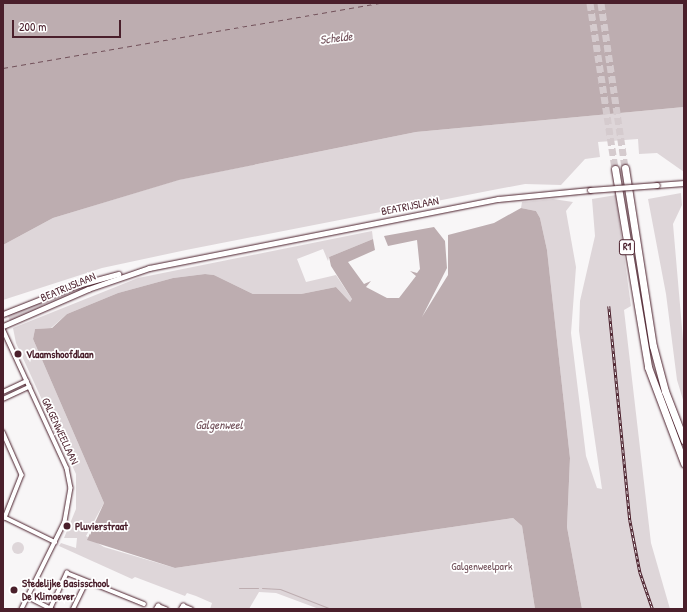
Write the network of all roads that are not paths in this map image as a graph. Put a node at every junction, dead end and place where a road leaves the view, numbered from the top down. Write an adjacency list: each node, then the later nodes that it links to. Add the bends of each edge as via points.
1 (625, 168): 12 (highway, R1, via 653,346)
2 (616, 169): 15 (highway, R1, via 648,367)
3 (684, 183): 4 (street, BEATRIJSLAAN, bridge, via 498,199)
4 (142, 270): 5 (street, BEATRIJSLAAN, via 74,286); 6 (street, BEATRIJSLAAN, via 88,289)
5 (3, 314)
6 (3, 328): 7 (street, GALGENWEELLAAN)
7 (27, 381): 8 (street, GALGENWEELLAAN); 9 (street)
8 (29, 387): 10 (street); 17 (street, GALGENWEELLAAN, via 70,480 70,504)
9 (3, 392)
10 (3, 399)
11 (3, 432): 14 (street)
12 (684, 440)
13 (3, 442): 14 (street)
14 (8, 444): 16 (street, via 20,469 22,482)
15 (684, 463)
16 (4, 517): 17 (street)
17 (55, 542): 19 (street, GALGENWEELLAAN)
18 (86, 582): 20 (street); 22 (street, via 67,573); 23 (street)
19 (28, 597): 21 (street, GALGENWEELLAAN); 22 (street)
20 (144, 604)
21 (22, 609)
22 (51, 609)
23 (72, 609)
24 (156, 609): 25 (street, via 158,606)
25 (166, 609)
26 (182, 609): 27 (street, via 183,606)
27 (191, 609)

